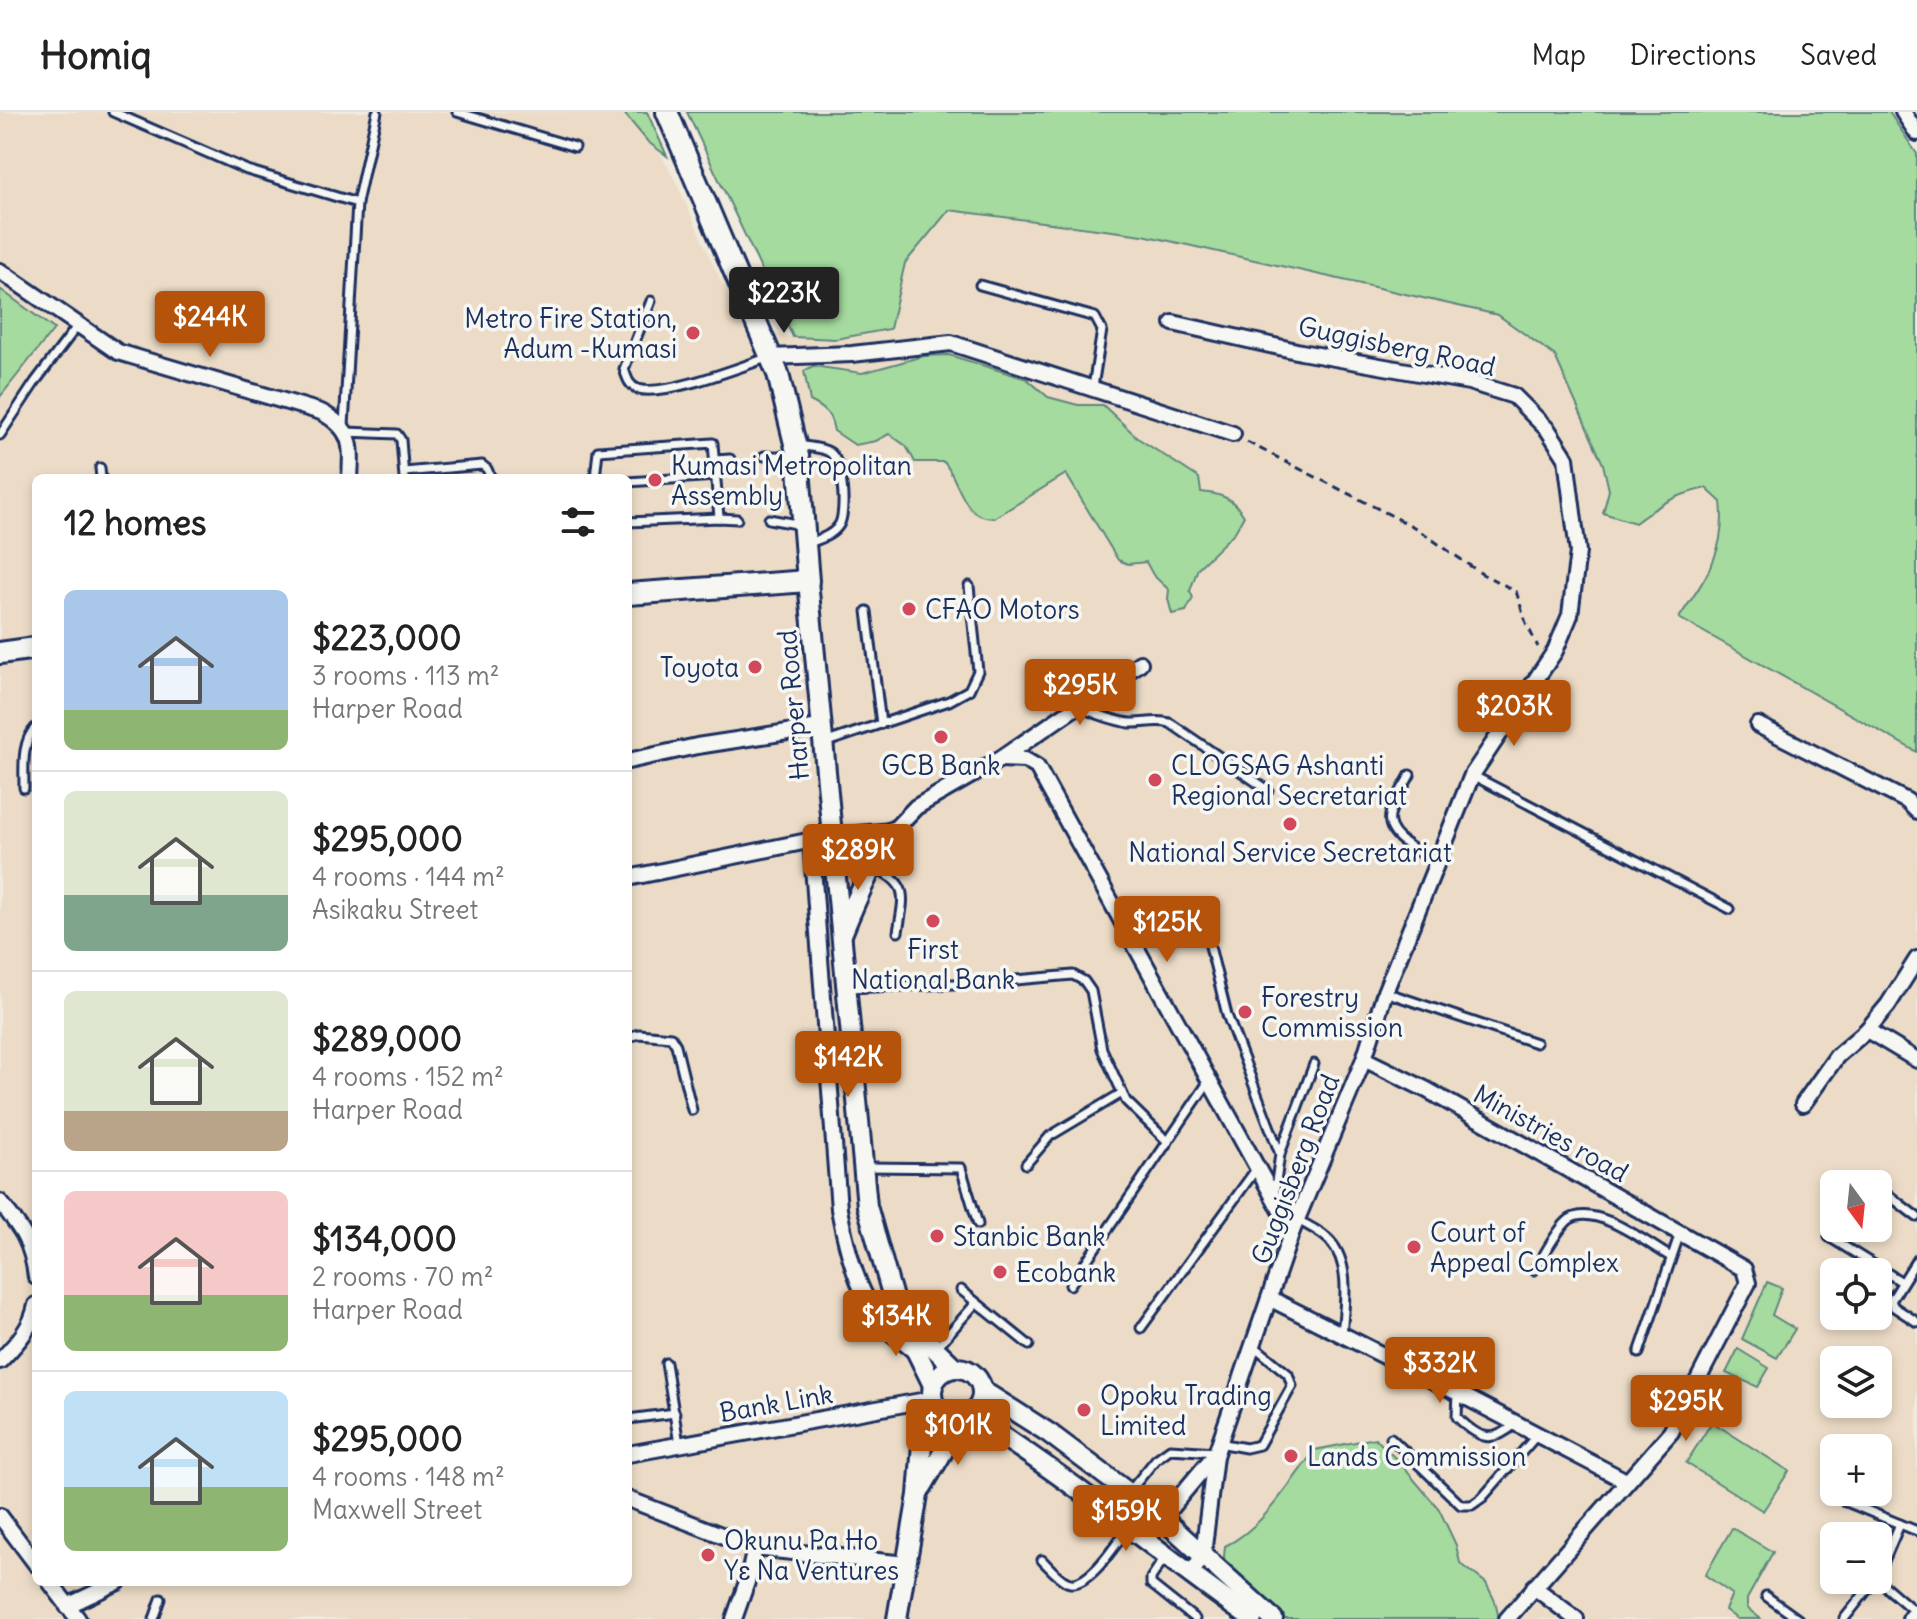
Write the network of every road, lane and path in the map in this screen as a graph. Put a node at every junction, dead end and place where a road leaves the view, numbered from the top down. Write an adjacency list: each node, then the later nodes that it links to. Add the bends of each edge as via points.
1 (113, 112): 8 (lane, via 247,170)
2 (377, 112): 8 (lane)
3 (457, 112): 7 (lane)
4 (667, 112): 14 (main road, Harper Road)
5 (1903, 112): 6 (street)
6 (1917, 133)
7 (575, 147)
8 (357, 203): 16 (lane)
9 (0, 271): 13 (street)
10 (980, 285): 15 (lane, via 1095,317 1102,330)
11 (651, 301): 14 (lane, via 624,369 628,382 639,389 668,388)
12 (1173, 323): 44 (street, Guggisberg Road, via 1469,382 1514,396 1548,430 1566,458 1575,522 1578,552 1570,615)
13 (78, 325): 16 (street, via 118,352 321,412); 18 (lane)
14 (769, 357): 15 (street, via 951,343); 19 (main road, Harper Road)
15 (1093, 387): 17 (street)
16 (345, 429): 25 (street, via 352,453); 26 (lane, via 397,434)
17 (1233, 434): 44 (path, via 1414,527 1516,591)
18 (0, 435)
19 (797, 450): 20 (lane); 36 (main road, Harper Road); 36 (lane, via 828,451 840,471 839,526 830,535)
20 (764, 456)
21 (730, 459): 22 (lane)
22 (715, 460): 29 (lane, via 713,443 598,451); 30 (lane)
23 (100, 468): 24 (lane)
24 (101, 474)
25 (350, 474)
26 (404, 474)
27 (428, 474): 28 (lane, via 482,465)
28 (489, 474)
29 (595, 474)
30 (716, 476): 31 (lane); 32 (lane)
31 (632, 482)
32 (719, 518): 33 (lane); 35 (lane)
33 (737, 519)
34 (769, 519): 36 (lane)
35 (632, 522)
36 (804, 535): 37 (main road, Harper Road)
37 (808, 581): 39 (main road); 49 (street, Harper Road)
38 (969, 586): 46 (lane, via 978,671 969,690)
39 (632, 594)
40 (867, 611): 46 (lane)
41 (32, 649): 42 (main road)
42 (0, 653)
43 (1140, 663): 45 (street)
44 (1546, 665): 53 (street, Guggisberg Road)
45 (1076, 706): 50 (street); 55 (lane, via 1132,724 1170,723)
46 (881, 724): 49 (lane)
47 (1758, 725): 56 (street, via 1907,801)
48 (32, 731): 54 (lane, via 24,753)
49 (821, 735): 51 (street, via 697,746); 58 (street, Harper Road)
50 (1000, 759): 57 (street, via 916,807); 76 (street, via 1025,760 1037,767)
51 (632, 760)
52 (1410, 775): 60 (lane, via 1389,817 1391,829)
53 (1472, 775): 60 (street, Guggisberg Road); 63 (lane)
54 (24, 788)
55 (1268, 790)
56 (1917, 811)
57 (893, 831): 58 (street); 61 (street)
58 (832, 836): 59 (street); 66 (street, Harper Road)
59 (811, 840): 62 (street); 108 (street, via 839,1209 854,1269 872,1307 888,1330)
60 (1436, 863): 69 (street, Guggisberg Road)
61 (874, 867): 65 (lane, via 895,878 900,887); 66 (street)
62 (632, 877)
63 (1730, 909)
64 (1203, 918): 81 (lane, via 1227,1015)
65 (898, 932)
66 (842, 936): 68 (street, Harper Road)
67 (1917, 959): 70 (street)
68 (846, 988): 77 (lane, via 1073,975 1091,991 1102,1049); 83 (street, Harper Road)
69 (1385, 992): 72 (lane); 73 (street, Guggisberg Road)
70 (1867, 1030): 74 (street); 78 (street, via 1837,1056)
71 (632, 1036): 79 (lane, via 671,1037)
72 (1536, 1043)
73 (1364, 1059): 90 (street, Guggisberg Road); 91 (street, Ministries road)
74 (1917, 1060)
75 (1314, 1064): 81 (lane)
76 (1209, 1081): 80 (lane); 84 (street)
77 (1122, 1093): 80 (lane); 82 (lane, via 1050,1136)
78 (1803, 1104)
79 (692, 1110)
80 (1168, 1142): 98 (lane)
81 (1280, 1154): 85 (lane)
82 (1026, 1164)
83 (863, 1167): 89 (lane, via 961,1168); 108 (street, Harper Road, via 867,1206 897,1312)
84 (1257, 1168): 85 (street); 104 (lane)
85 (1274, 1198): 90 (street)
86 (1892, 1198): 88 (lane)
87 (0, 1202): 93 (street, via 26,1233)
88 (1917, 1217)
89 (978, 1224)
90 (1295, 1225): 100 (street, Guggisberg Road); 105 (lane, via 1330,1241 1339,1258 1345,1283)
91 (1680, 1233): 94 (lane); 125 (street, Ministries road, via 1744,1269 1748,1283 1671,1432)
92 (1837, 1242): 97 (lane)
93 (32, 1252)
94 (1671, 1257): 96 (lane, via 1608,1221 1579,1216 1568,1220); 109 (lane)
95 (1917, 1259): 97 (lane)
96 (1534, 1270)
97 (1902, 1282): 103 (lane, via 1892,1305)
98 (1070, 1285)
99 (961, 1290): 101 (lane)
100 (1271, 1299): 105 (street); 107 (street, Guggisberg Road)
101 (976, 1303): 106 (lane); 108 (lane)
102 (32, 1319): 110 (street)
103 (1917, 1322)
104 (1141, 1328)
105 (1342, 1337): 114 (street)
106 (1029, 1345)
107 (1254, 1346): 123 (street, Guggisberg Road); 123 (lane, via 1288,1374 1292,1386 1259,1445)
108 (926, 1350): 112 (street, Harper Road); 115 (street, Harper Road)
109 (1639, 1353)
110 (0, 1361)
111 (666, 1363): 116 (lane)
112 (955, 1368): 113 (street, via 976,1376); 115 (street, via 946,1370)
113 (983, 1391): 117 (street, via 980,1405); 126 (street)
114 (1458, 1393): 119 (street); 119 (lane, via 1457,1417 1468,1428 1488,1438 1502,1436)
115 (934, 1397): 117 (street, via 953,1418); 122 (street, Bank Link); 127 (street, via 922,1444)
116 (675, 1413): 118 (lane); 122 (lane)
117 (966, 1416): 127 (street); 133 (street, via 1026,1450)
118 (632, 1418)
119 (1515, 1423): 120 (street)
120 (1537, 1435): 121 (lane, via 1472,1505 1461,1505); 125 (street)
121 (1391, 1438)
122 (679, 1444): 124 (street, Bank Link)
123 (1217, 1450): 126 (lane, via 1170,1449); 131 (street, Guggisberg Road); 138 (street, Guggisberg Road)
124 (632, 1453)
125 (1626, 1481): 146 (street, Ministries road)
126 (1128, 1494): 131 (street)
127 (918, 1495): 142 (street)
128 (632, 1501): 137 (street)
129 (1856, 1506): 132 (lane)
130 (0, 1516): 140 (street)
131 (1162, 1518): 135 (street, Guggisberg Road); 138 (street)
132 (1900, 1524): 134 (lane); 136 (lane)
133 (1129, 1528): 135 (street); 141 (lane, via 1088,1579 1078,1584 1066,1582)
134 (1917, 1531)
135 (1146, 1542): 139 (street)
136 (1892, 1543)
137 (755, 1548): 142 (street); 156 (street)
138 (1203, 1555): 143 (street, Guggisberg Road); 153 (street)
139 (1165, 1557): 143 (street); 158 (lane, via 1151,1584)
140 (32, 1559)
141 (1042, 1560)
142 (906, 1564): 157 (street)
143 (1190, 1576): 153 (street)
144 (53, 1586): 151 (street)
145 (110, 1586): 151 (street)
146 (1534, 1587): 159 (street, Ministries road); 160 (street)
147 (1892, 1592): 152 (lane)
148 (1864, 1594): 162 (lane)
149 (1766, 1596): 161 (lane)
150 (161, 1599): 155 (lane)
151 (67, 1606): 154 (street)
152 (1917, 1614): 163 (street)
153 (1262, 1617)
154 (78, 1619)
155 (154, 1619)
156 (734, 1619)
157 (897, 1619)
158 (1195, 1619)
159 (1507, 1619)
160 (1576, 1619)
161 (1798, 1619)
162 (1844, 1619)
163 (1912, 1619)

